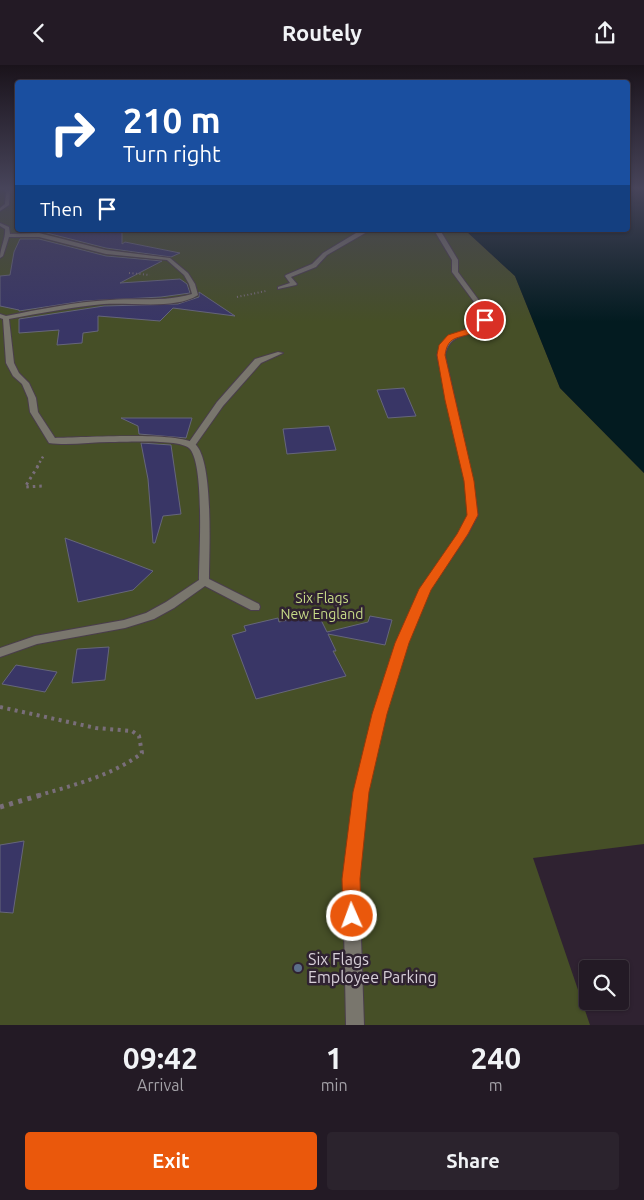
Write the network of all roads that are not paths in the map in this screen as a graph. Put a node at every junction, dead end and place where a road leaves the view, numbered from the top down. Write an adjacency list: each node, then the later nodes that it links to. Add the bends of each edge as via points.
1 (8, 233): 4 (street)
2 (362, 233): 6 (street, via 325,254 309,269 288,276 294,285)
3 (439, 233): 13 (street, via 456,261 455,272 483,311 485,320 473,330 451,337 443,345 441,355 469,481 473,515 425,589 402,643 361,792 351,879)
4 (8, 236): 5 (street); 7 (street, via 39,235 106,252 168,259 188,276 195,295 180,301 102,303)
5 (0, 256)
6 (280, 288)
7 (3, 317): 9 (street, via 10,363 25,383 34,412 52,441 151,439)
8 (280, 353): 9 (street, via 258,361 220,404)
9 (191, 445): 10 (street, via 199,455 202,469)
10 (204, 581): 11 (street); 12 (street, via 170,605 125,624 35,640)
11 (255, 607)
12 (0, 653)
13 (355, 1025)

